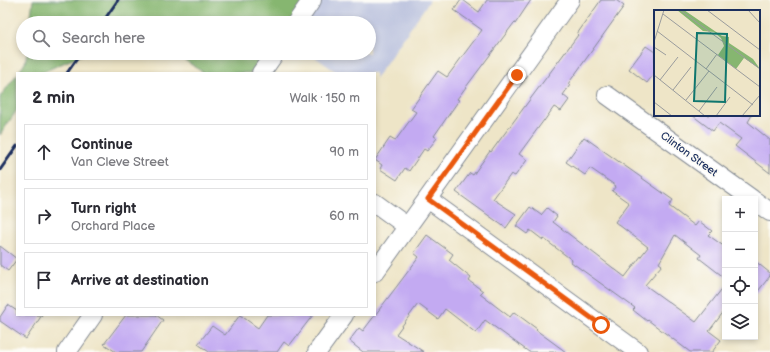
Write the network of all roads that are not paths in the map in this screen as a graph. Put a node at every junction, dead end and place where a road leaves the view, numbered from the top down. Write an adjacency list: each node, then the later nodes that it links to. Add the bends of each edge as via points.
1 (312, 0): 3 (street)
2 (570, 0): 8 (street)
3 (301, 16)
4 (270, 60): 5 (street)
5 (262, 72)
6 (607, 95): 7 (street, Clinton Street)
7 (748, 196)
8 (428, 199): 12 (street); 18 (street)
9 (758, 203): 11 (street)
10 (376, 204): 12 (street)
11 (770, 212)
12 (408, 227): 13 (street)
13 (376, 271)
14 (92, 316): 16 (street)
15 (343, 316): 17 (street)
16 (67, 352)
17 (317, 352)
18 (638, 352)

